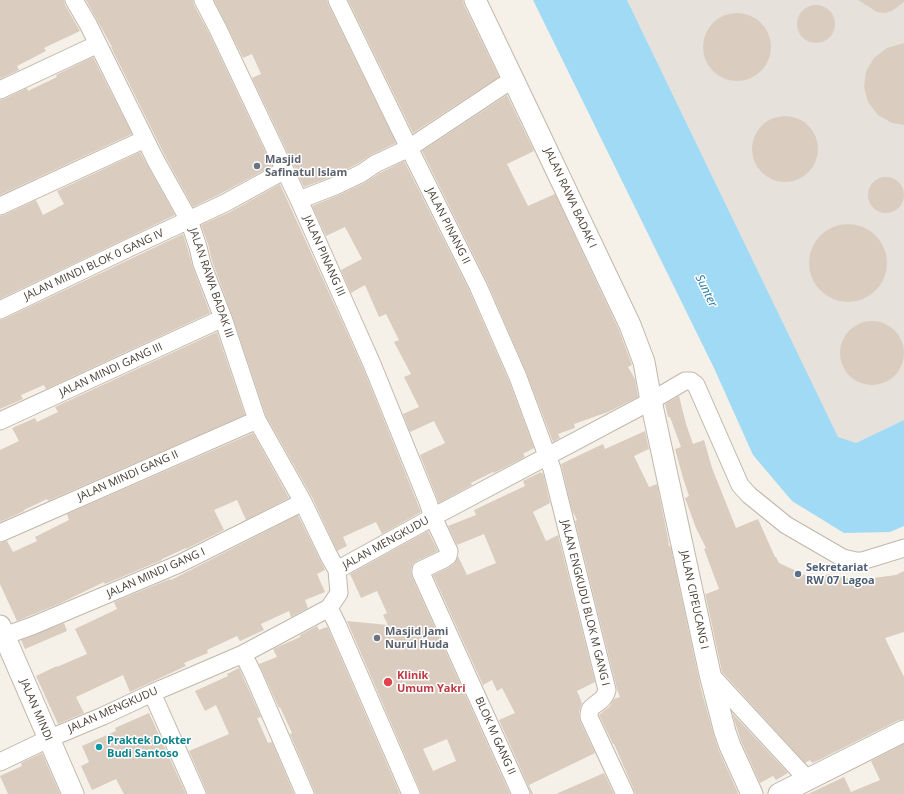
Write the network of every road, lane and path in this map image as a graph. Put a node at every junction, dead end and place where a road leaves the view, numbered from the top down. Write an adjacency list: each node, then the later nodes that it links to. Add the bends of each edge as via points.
1 (74, 0): 5 (street, JALAN RAWA BADAK III)
2 (337, 0): 9 (street, JALAN PINANG II)
3 (475, 0): 6 (street, JALAN RAWA BADAK I)
4 (205, 1): 10 (street, JALAN PINANG III)
5 (98, 44): 7 (street); 8 (street, JALAN RAWA BADAK III)
6 (513, 79): 9 (street); 16 (street, JALAN RAWA BADAK I, via 630,325 644,362)
7 (0, 90)
8 (145, 139): 12 (street); 13 (street, JALAN RAWA BADAK III)
9 (409, 148): 11 (street, via 335,186); 19 (street, JALAN PINANG II, via 481,293 518,377)
10 (284, 170): 11 (street, JALAN PINANG III); 13 (street, JALAN MINDI BLOK 0 GANG IV, via 226,203)
11 (299, 200): 21 (street, JALAN PINANG III, via 372,364)
12 (0, 206)
13 (189, 220): 14 (street, JALAN MINDI BLOK 0 GANG IV); 15 (street, JALAN RAWA BADAK III, via 202,264)
14 (0, 310)
15 (223, 318): 17 (street, JALAN RAWA BADAK III); 18 (street, JALAN MINDI GANG III)
16 (651, 401): 19 (street, JALAN MENGKUDU); 23 (street, JALAN MENGKUDU, via 685,380 696,385 740,485 786,525 837,556 849,560 862,560); 28 (street, JALAN CIPEUCANG I)
17 (257, 420): 20 (street, JALAN RAWA BADAK III); 22 (street, JALAN MINDI GANG II)
18 (0, 421)
19 (549, 463): 21 (street, JALAN MENGKUDU); 39 (street, JALAN ENGKUDU BLOK M GANG I, via 607,690 601,700 591,706 589,717)
20 (303, 502): 24 (street, JALAN RAWA BADAK III); 26 (street, JALAN MINDI GANG I, via 178,564 32,626)
21 (433, 517): 24 (street, JALAN MENGKUDU); 38 (street, BLOK M GANG II, via 449,551 448,556 421,570 421,573)
22 (0, 533)
23 (904, 548)
24 (337, 570): 25 (street, JALAN MENGKUDU, via 339,593)
25 (329, 608): 27 (street, JALAN MENGKUDU); 37 (street)
26 (2, 631): 31 (street, JALAN MINDI)
27 (243, 654): 29 (street, JALAN MENGKUDU); 36 (street)
28 (710, 674): 33 (street); 40 (street, JALAN CIPEUCANG I, via 725,732)
29 (152, 693): 31 (street, JALAN MENGKUDU); 35 (street)
30 (904, 731): 33 (street)
31 (48, 739): 32 (street, JALAN MENGKUDU); 34 (street, JALAN MINDI)
32 (0, 762)
33 (808, 780): 41 (street)
34 (73, 794)
35 (197, 794)
36 (305, 794)
37 (411, 794)
38 (521, 794)
39 (626, 794)
40 (752, 794)
41 (779, 794)

